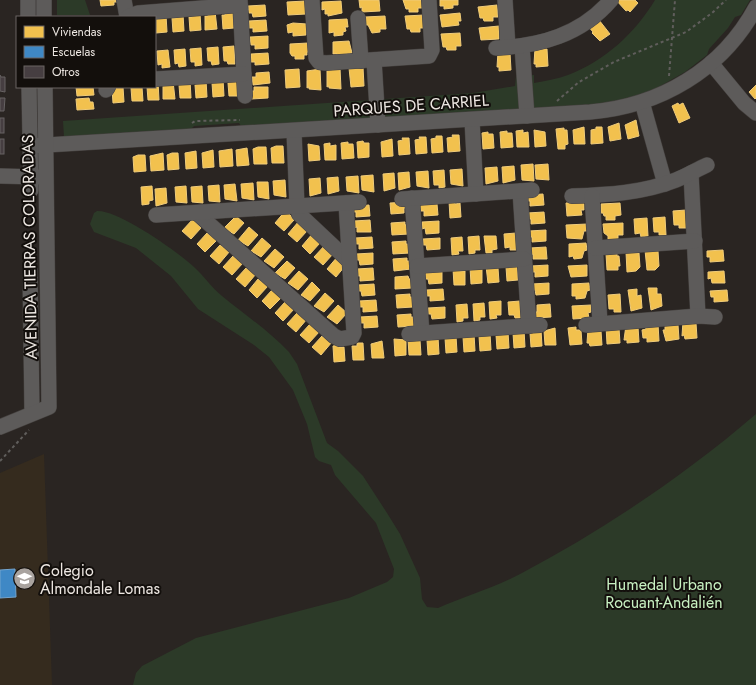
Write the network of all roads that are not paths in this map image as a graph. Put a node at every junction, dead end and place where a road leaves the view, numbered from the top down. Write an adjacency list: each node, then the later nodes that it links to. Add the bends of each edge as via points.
1 (28, 0): 11 (street)
2 (44, 0): 12 (street)
3 (124, 0): 13 (street)
4 (312, 0): 17 (street, via 317,60 322,63)
5 (429, 0): 17 (street, via 431,54)
6 (505, 0): 16 (street)
7 (611, 0): 16 (street, via 594,17 572,31 548,41)
8 (240, 3): 9 (street); 19 (street)
9 (172, 5): 14 (street)
10 (756, 7): 18 (street, PARQUES DE CARRIEL, via 733,41)
11 (28, 16)
12 (44, 16)
13 (127, 16)
14 (130, 16)
15 (358, 18): 17 (street)
16 (508, 47): 26 (street)
17 (368, 60): 28 (street)
18 (711, 63): 24 (street, PARQUES DE CARRIEL, via 685,82 660,96); 25 (street, via 744,103)
19 (244, 74): 20 (street); 23 (street)
20 (156, 79)
21 (29, 88): 30 (street, AVENIDA TIERRAS COLORADAS)
22 (45, 88): 31 (street, AVENIDA TIERRAS COLORADAS)
23 (245, 96)
24 (642, 102): 26 (street, PARQUES DE CARRIEL, via 608,111); 37 (street)
25 (756, 113)
26 (527, 116): 27 (street, PARQUES DE CARRIEL)
27 (472, 120): 28 (street, PARQUES DE CARRIEL); 38 (street)
28 (378, 126): 29 (street, PARQUES DE CARRIEL)
29 (294, 131): 31 (street, PARQUES DE CARRIEL); 41 (street)
30 (30, 146): 31 (street, PARQUES DE CARRIEL); 36 (street, AVENIDA TIERRAS COLORADAS)
31 (46, 146): 35 (street, AVENIDA TIERRAS COLORADAS)
32 (706, 165): 33 (street)
33 (691, 173): 37 (street); 44 (street)
34 (0, 176): 36 (street)
35 (47, 177): 36 (street); 52 (street, AVENIDA TIERRAS COLORADAS, via 49,407)
36 (30, 183)
37 (665, 184): 40 (street, via 632,192)
38 (476, 194): 46 (street, via 526,191); 48 (street, via 407,198)
39 (572, 196): 40 (street)
40 (592, 196): 45 (street)
41 (296, 206): 42 (street); 47 (street, via 302,218); 47 (street, via 352,202)
42 (197, 213): 43 (street); 47 (street, via 340,339 353,335)
43 (156, 215)
44 (695, 241): 45 (street); 50 (street)
45 (595, 248): 50 (street, via 593,324)
46 (524, 259): 48 (street); 48 (street, via 535,326 415,333)
47 (349, 260)
48 (417, 266)
49 (30, 271): 52 (street, AVENIDA TIERRAS COLORADAS)
50 (698, 316): 51 (street)
51 (715, 317)
52 (32, 419): 53 (street)
53 (0, 426)

